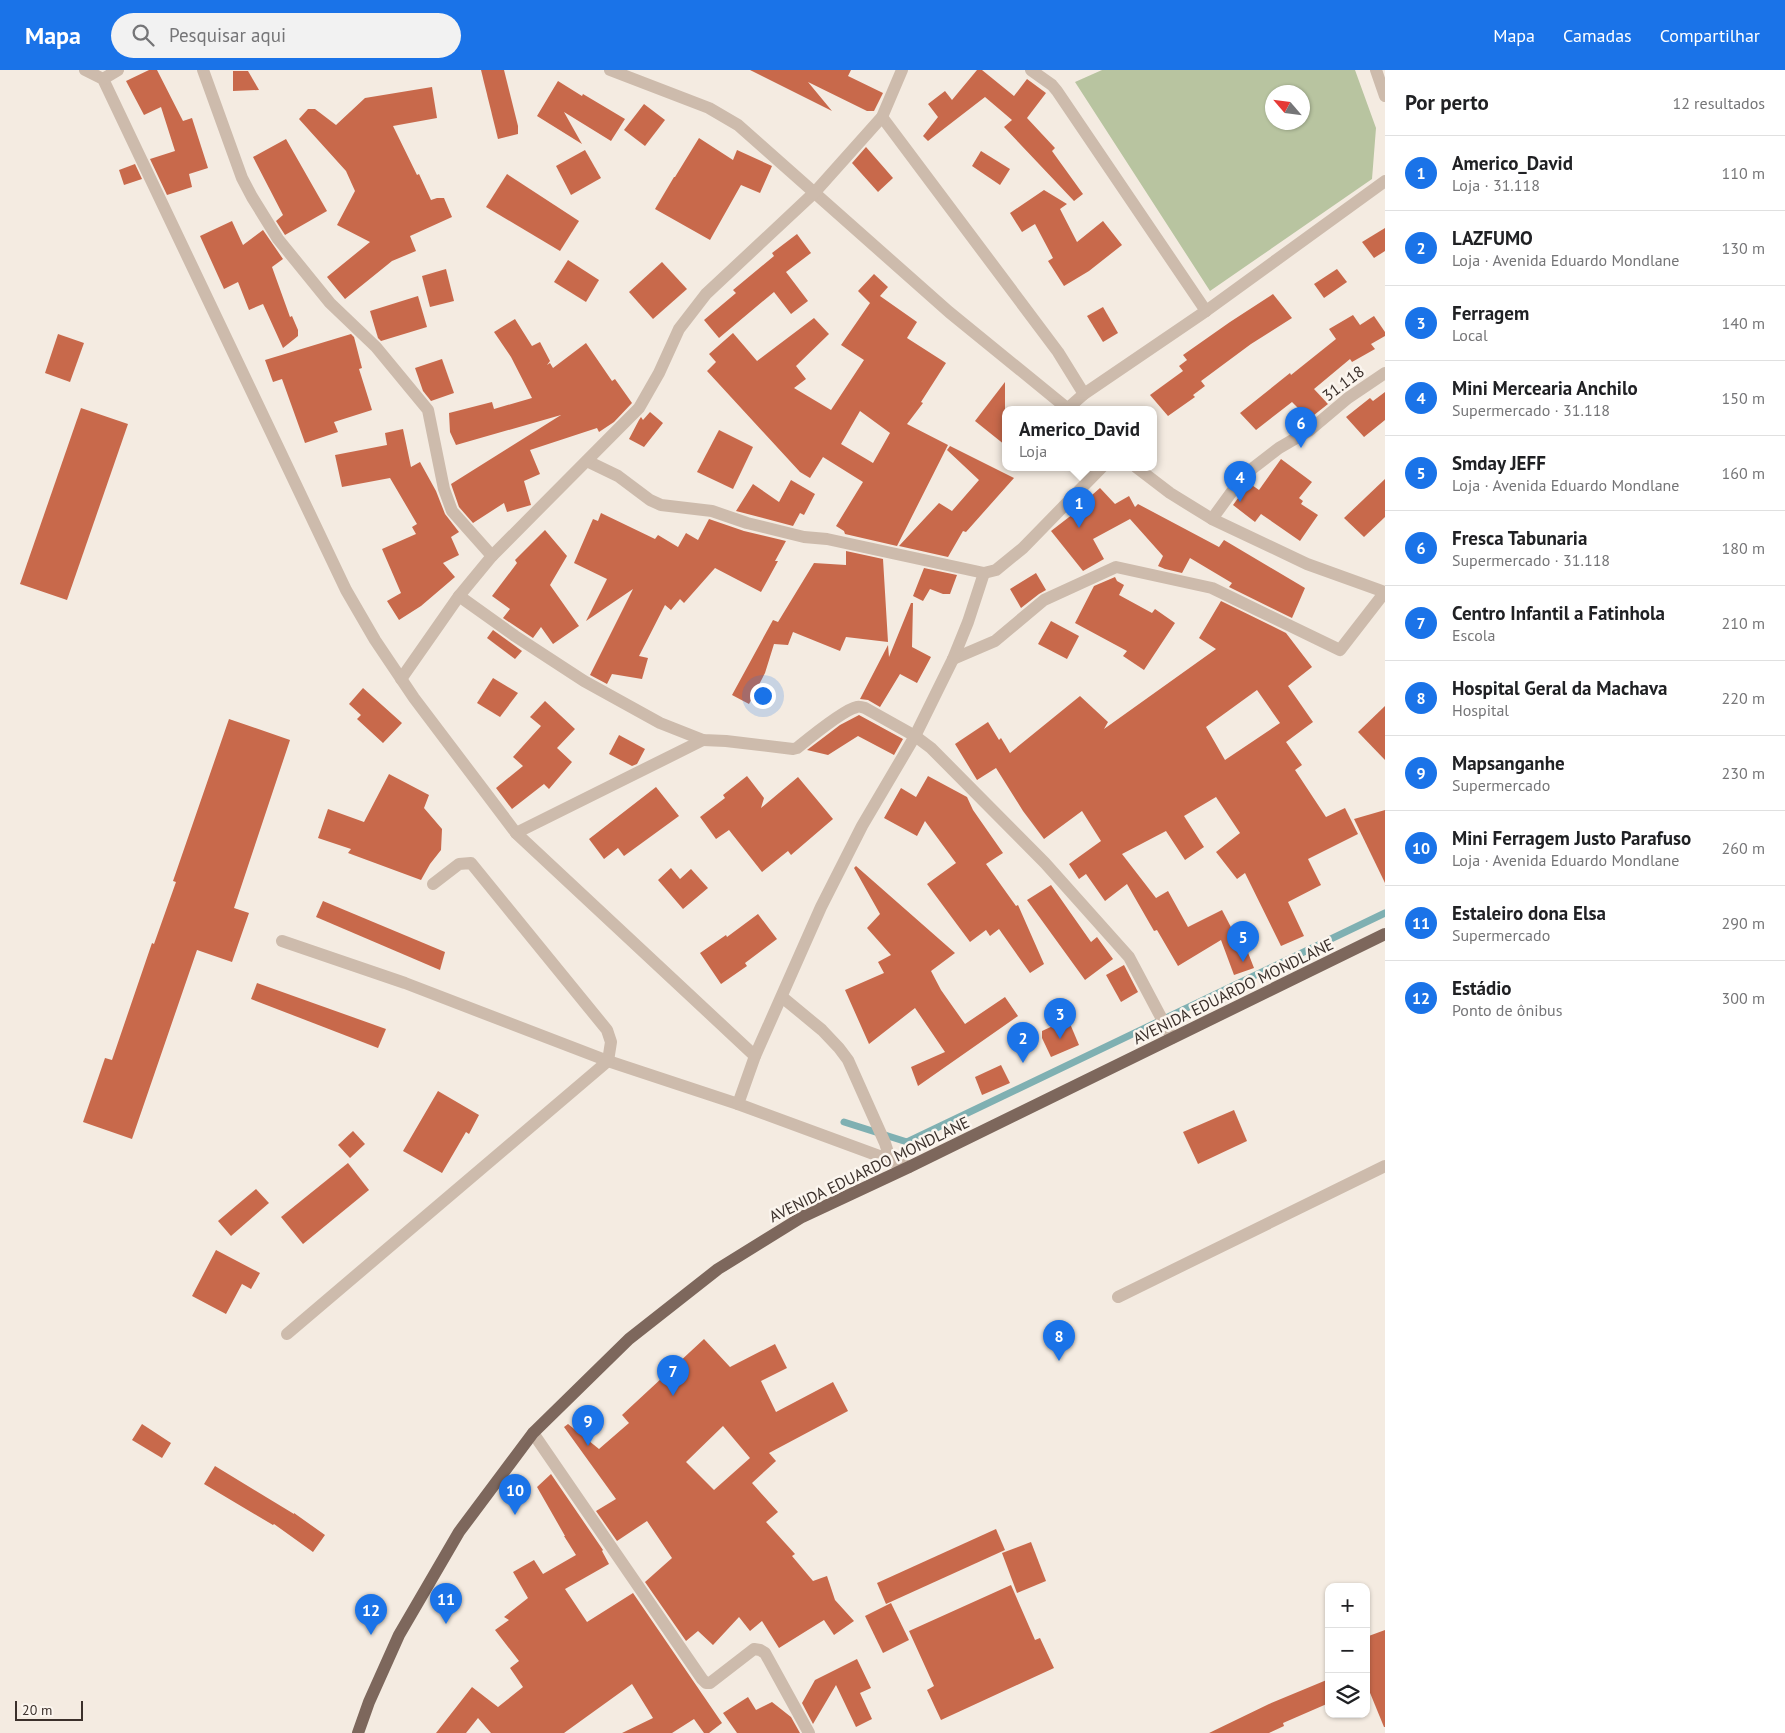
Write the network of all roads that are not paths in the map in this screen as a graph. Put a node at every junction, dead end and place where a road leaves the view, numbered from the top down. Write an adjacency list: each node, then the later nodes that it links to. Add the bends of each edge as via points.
1 (85, 70): 8 (street)
2 (118, 70): 8 (street)
3 (203, 70): 22 (street, via 252,198 278,239 330,303 376,347 428,410 444,490 452,511)
4 (610, 70): 12 (street, via 708,108 738,126)
5 (902, 70): 10 (street)
6 (1031, 70): 13 (street, via 1057,91)
7 (1376, 70): 9 (street)
8 (103, 79): 27 (street, via 346,590)
9 (1385, 96)
10 (882, 117): 12 (street); 15 (street, via 1058,352)
11 (1385, 181): 13 (street)
12 (815, 192): 16 (street, via 949,312); 18 (street, via 706,294 680,329 639,408)
13 (1206, 311): 15 (street)
14 (1385, 373): 21 (street, 31.118, via 1244,475)
15 (1084, 394): 17 (street)
16 (1063, 406)
17 (1070, 406)
18 (587, 461): 22 (street); 23 (street, via 618,476 661,505 712,511 804,537)
19 (1098, 471): 23 (street, via 1023,548 996,570)
20 (1141, 471): 21 (street)
21 (1212, 520): 24 (street, via 1307,564)
22 (492, 556): 25 (street)
23 (984, 573): 26 (street)
24 (1385, 592): 26 (street, via 1340,650 1212,588 1116,567 1044,600 995,641)
25 (459, 596): 27 (street); 29 (street, via 597,688 660,723)
26 (953, 659): 28 (street)
27 (401, 680): 30 (street)
28 (915, 736): 29 (street, via 858,706 793,749); 34 (street, via 837,874); 35 (street, via 931,748 1045,863 1129,957)
29 (703, 740): 30 (street)
30 (516, 834): 36 (street)
31 (433, 884): 37 (street, via 459,864 471,863 608,1030 611,1042)
32 (1385, 934): 35 (main road, AVENIDA EDUARDO MONDLANE)
33 (282, 941): 37 (street, via 405,983)
34 (782, 997): 36 (street); 39 (street, via 822,1030 848,1060)
35 (1172, 1038): 41 (main road, AVENIDA EDUARDO MONDLANE)
36 (755, 1056): 38 (street)
37 (608, 1061): 38 (street); 43 (street)
38 (738, 1104): 39 (street)
39 (891, 1162): 41 (street)
40 (1385, 1166): 42 (street)
41 (909, 1167): 44 (main road, AVENIDA EDUARDO MONDLANE, via 802,1217 718,1269 629,1339)
42 (1118, 1297)
43 (287, 1334)
44 (533, 1434): 45 (main road, AVENIDA EDUARDO MONDLANE, via 459,1532 419,1600 399,1635); 46 (street, via 702,1679 710,1683 754,1649 760,1650 765,1653)
45 (358, 1733)
46 (809, 1733)

